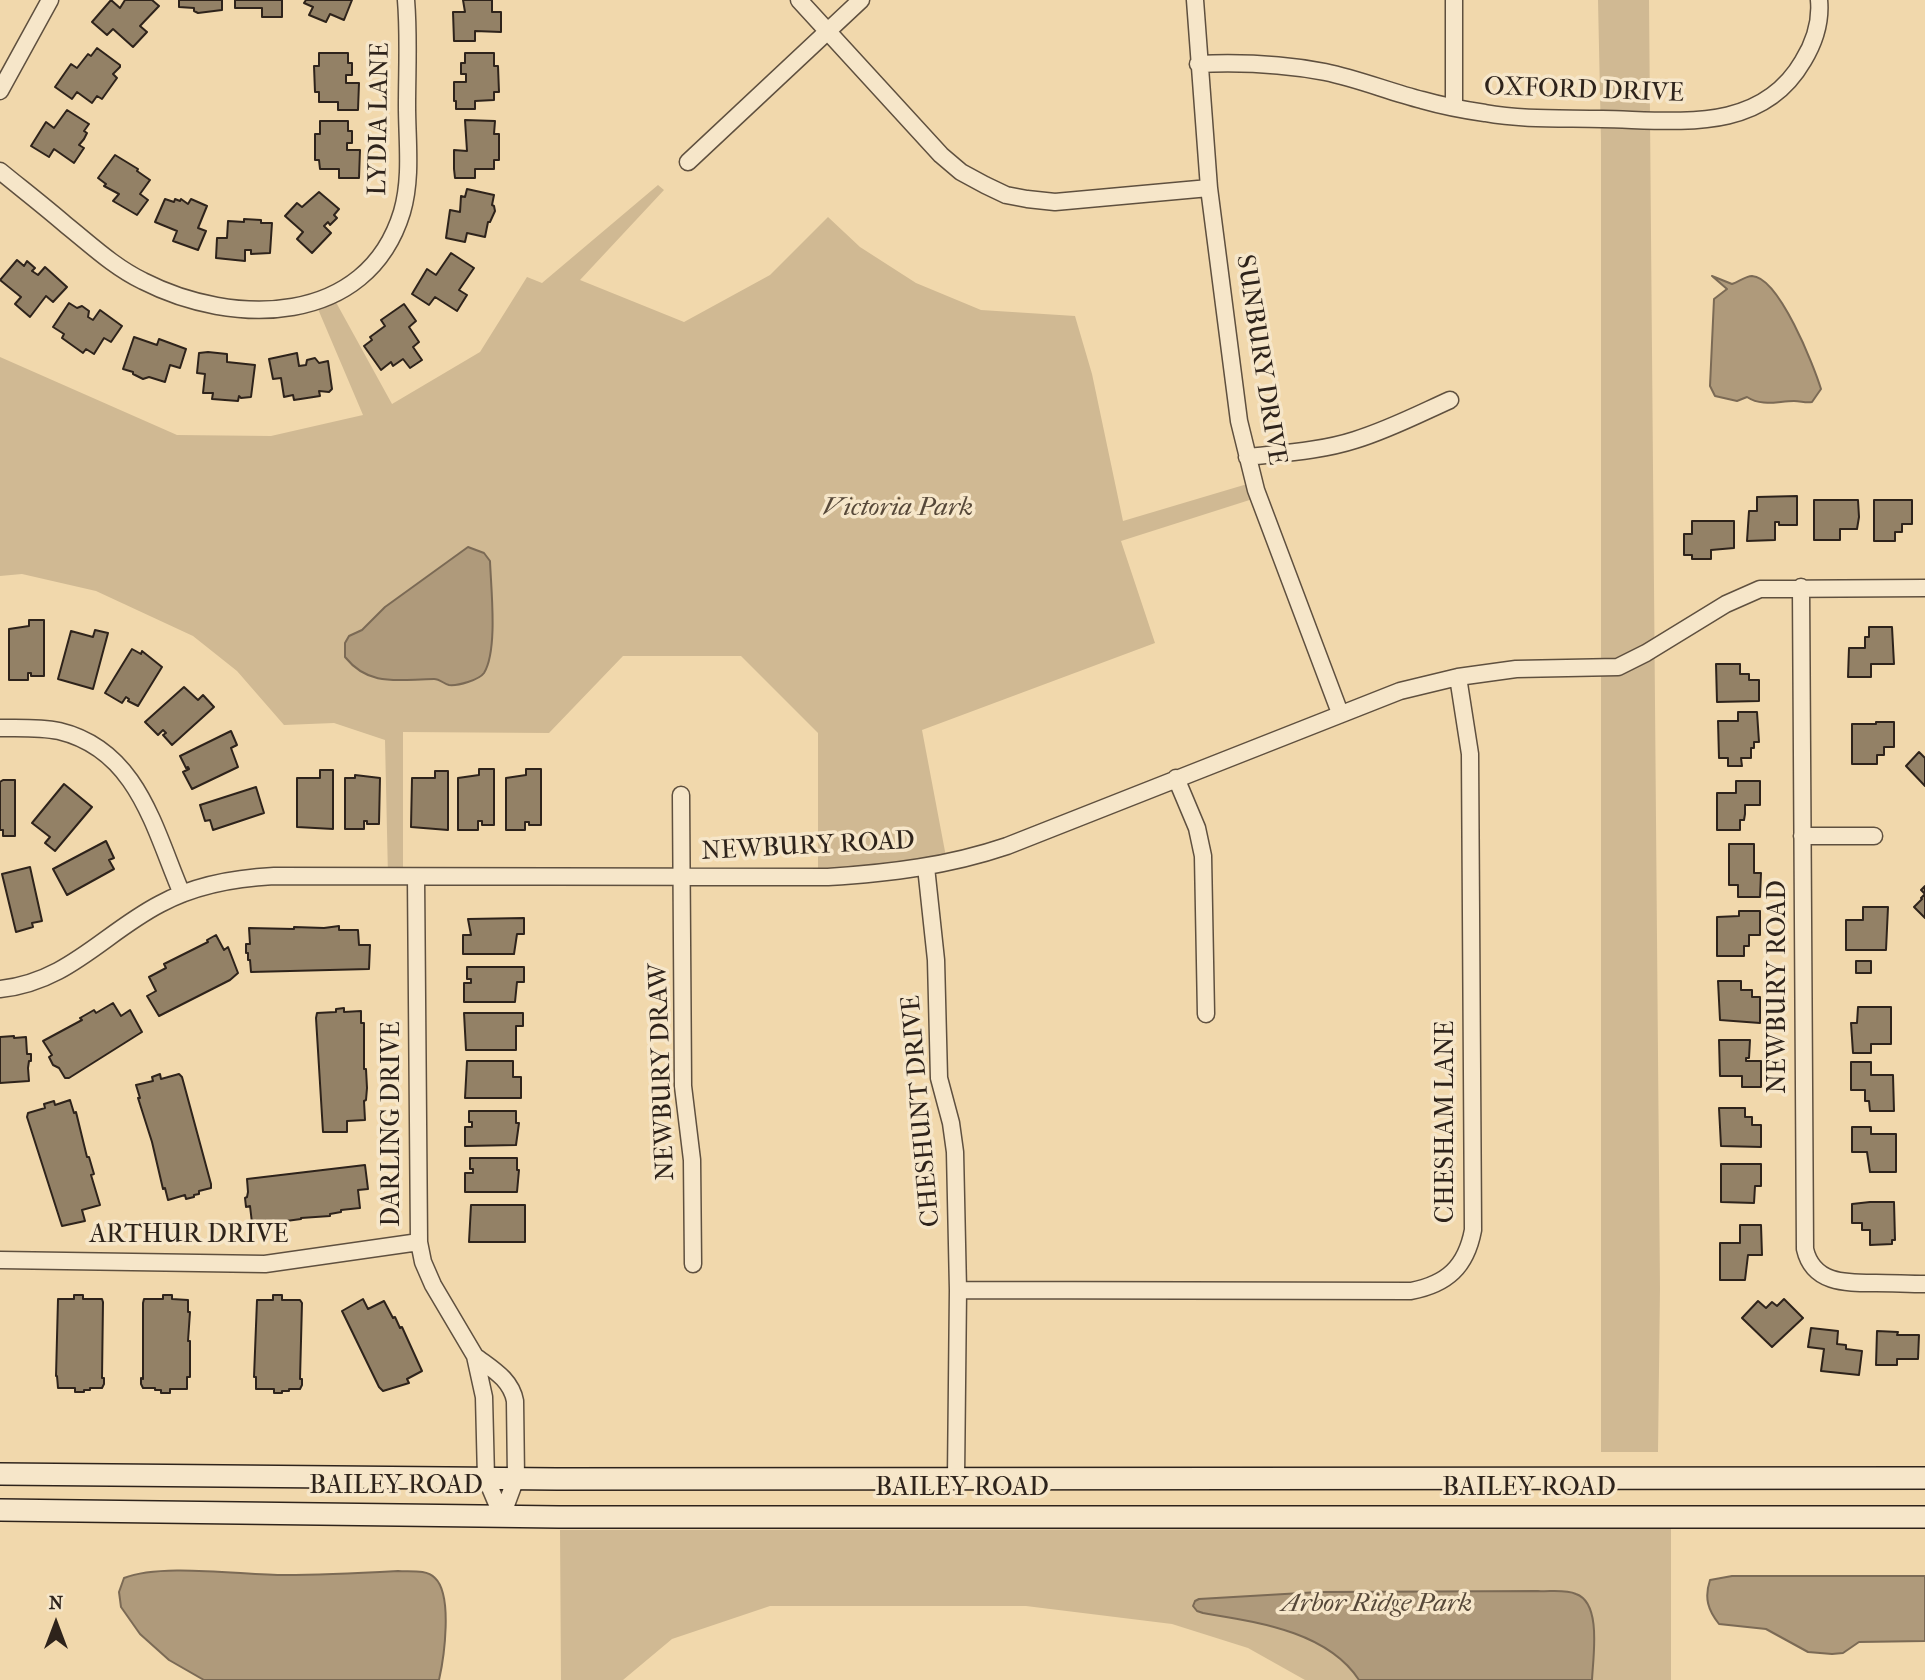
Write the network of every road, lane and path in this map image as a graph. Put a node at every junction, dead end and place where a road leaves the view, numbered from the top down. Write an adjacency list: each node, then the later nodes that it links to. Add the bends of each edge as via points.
1 (50, 0): 10 (street)
2 (406, 0): 13 (street, LYDIA LANE, via 407,176 402,210 375,261 353,283 323,299 291,308 251,310 173,294 112,262)
3 (800, 0): 8 (street)
4 (861, 0): 8 (street)
5 (1195, 0): 9 (street, SUNBURY DRIVE)
6 (1454, 0): 11 (street)
7 (1819, 0): 11 (street, OXFORD DRIVE, via 1818,25 1799,68 1761,103 1726,118 1529,118)
8 (828, 31): 12 (street); 14 (street, via 941,155 961,172 1006,195 1055,202)
9 (1198, 64): 11 (street, OXFORD DRIVE, via 1249,63 1326,72); 14 (street, SUNBURY DRIVE)
10 (0, 91)
11 (1454, 107)
12 (688, 162)
13 (0, 171)
14 (1209, 188): 16 (street, SUNBURY DRIVE)
15 (1450, 400): 16 (street, via 1352,441)
16 (1247, 457): 20 (street, SUNBURY DRIVE)
17 (1801, 587): 18 (street, NEWBURY ROAD); 19 (street, NEWBURY ROAD, via 1745,594 1618,667 1516,669); 24 (street, NEWBURY ROAD)
18 (1925, 588)
19 (1458, 677): 20 (street, NEWBURY ROAD, via 1400,691); 36 (street, CHESHAM LANE, via 1471,754 1473,1230 1469,1250 1458,1267 1427,1288 1411,1291)
20 (1340, 713): 22 (street, NEWBURY ROAD)
21 (0, 728): 29 (street, via 68,734 99,748 116,762 141,794)
22 (1176, 778): 26 (street, NEWBURY ROAD, via 1007,846); 31 (street, via 1203,856)
23 (681, 796): 28 (street, NEWBURY DRAW)
24 (1802, 836): 25 (street); 35 (street, NEWBURY ROAD, via 1806,1253 1816,1270 1835,1282)
25 (1874, 836)
26 (926, 867): 28 (street, NEWBURY ROAD, via 828,877); 36 (street, CHESHUNT DRIVE, via 936,960 939,1078 955,1152)
27 (416, 877): 28 (street, NEWBURY ROAD); 29 (street, NEWBURY ROAD, via 250,877); 32 (street, DARLING DRIVE)
28 (682, 877): 34 (street, NEWBURY DRAW, via 683,1086 692,1160)
29 (182, 894): 30 (street, NEWBURY ROAD, via 144,914 63,970)
30 (0, 989)
31 (1206, 1014)
32 (419, 1242): 33 (street, ARTHUR DRIVE, via 265,1264); 37 (street, DARLING DRIVE, via 429,1276)
33 (0, 1260)
34 (693, 1264)
35 (1925, 1284)
36 (958, 1290): 39 (street, CHESHUNT DRIVE)
37 (475, 1356): 40 (street, DARLING DRIVE, via 484,1397); 41 (street, DARLING DRIVE, via 513,1392)
38 (0, 1474): 40 (main road, BAILEY ROAD)
39 (956, 1477): 41 (main road, BAILEY ROAD); 42 (main road, BAILEY ROAD)
40 (486, 1478): 41 (main road, BAILEY ROAD); 44 (street, DARLING DRIVE)
41 (516, 1478): 44 (street, DARLING DRIVE)
42 (1925, 1478)
43 (0, 1510): 44 (main road, BAILEY ROAD)
44 (502, 1516): 45 (main road, BAILEY ROAD)
45 (1925, 1517)

